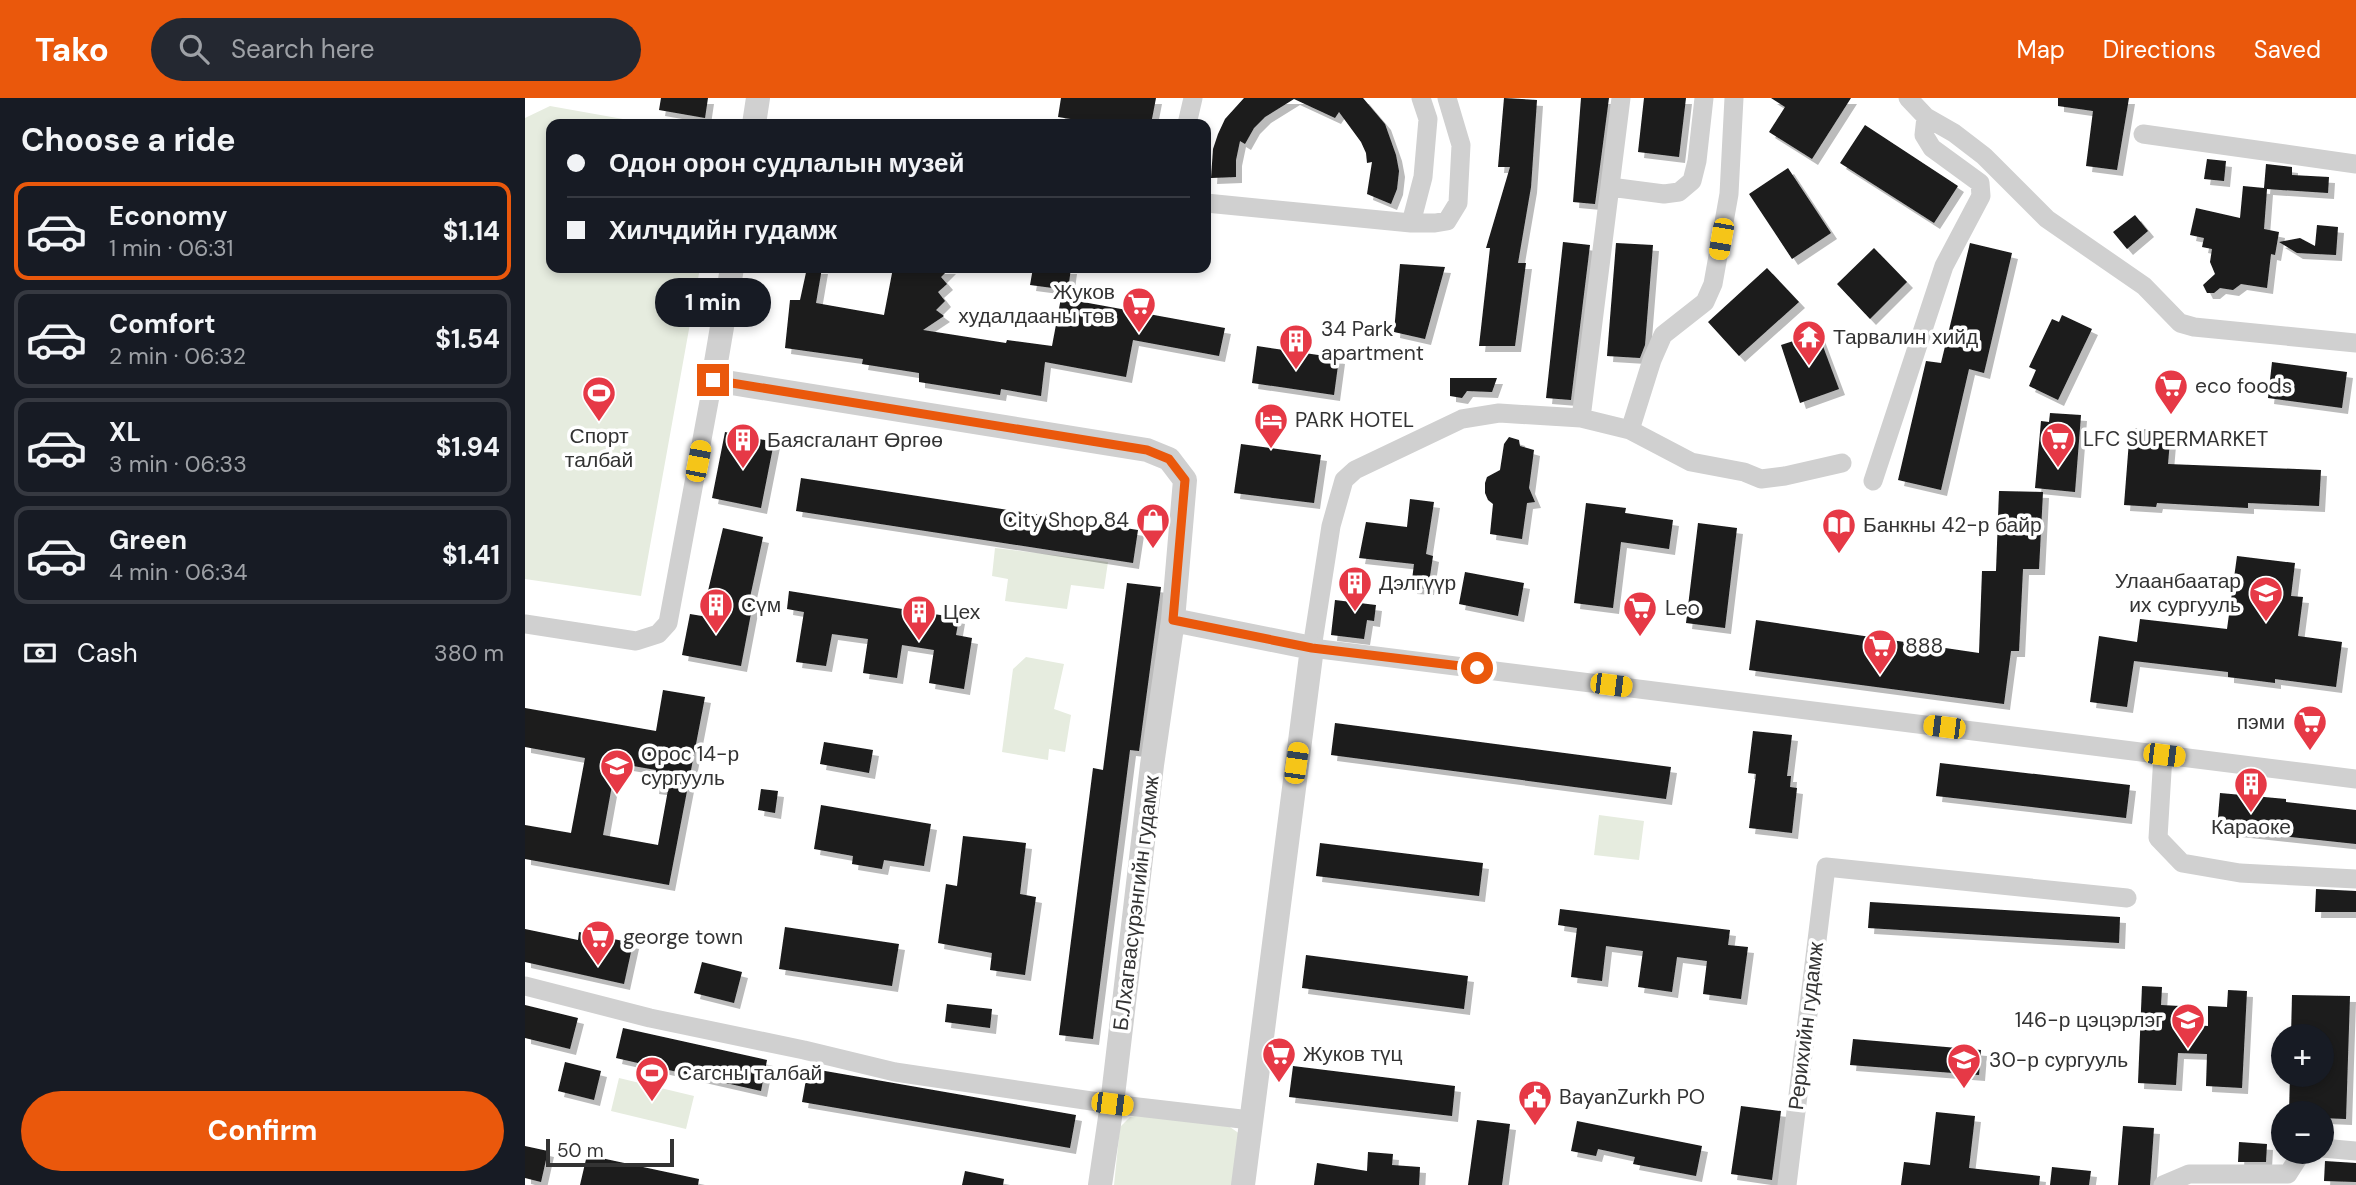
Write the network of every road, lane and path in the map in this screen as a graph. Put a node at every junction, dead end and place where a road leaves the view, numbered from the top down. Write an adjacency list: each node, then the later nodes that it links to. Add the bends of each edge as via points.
1 (758, 98): 10 (street)
2 (1193, 98): 11 (street)
3 (1421, 98): 16 (street, via 1428,119 1423,177)
4 (1447, 98): 16 (street, via 1461,145 1458,203 1447,221)
5 (1621, 98): 14 (street)
6 (1704, 98): 14 (street, via 1692,181 1679,192 1664,194)
7 (1734, 98): 21 (street, via 1729,194 1713,284 1705,302 1663,335)
8 (1908, 98): 9 (street)
9 (1926, 117): 18 (street, via 1984,156 2047,219 2144,286 2180,323); 23 (street, via 1924,135 1932,148 1980,183 1981,196 1944,266)
10 (755, 119)
11 (1188, 119)
12 (2143, 134): 13 (street)
13 (2356, 164)
14 (1610, 187): 20 (street)
15 (1211, 203): 16 (street)
16 (1411, 223)
17 (731, 273): 19 (street)
18 (2356, 343)
19 (713, 380): 24 (street, Б.Лхагвасүрэнгийн гудамж, via 1147,450 1169,459 1185,480); 25 (street, via 668,623 658,634 636,641)
20 (1581, 418): 21 (street); 26 (street, via 1478,415 1355,470 1344,480 1331,526)
21 (1630, 430): 22 (street, via 1691,462 1761,479)
22 (1842, 463)
23 (1873, 481)
24 (1173, 620): 26 (street); 32 (street, Б.Лхагвасүрэнгийн гудамж)
25 (525, 625)
26 (1312, 648): 27 (street); 33 (street)
27 (2164, 755): 28 (street); 29 (street, via 2158,838 2182,863 2240,873)
28 (2356, 779)
29 (2356, 879)
30 (2127, 898): 39 (street, Рерихийн гудамж, via 1826,867)
31 (525, 986): 32 (street, via 895,1072)
32 (1112, 1104): 33 (street); 37 (street, Б.Лхагвасүрэнгийн гудамж)
33 (1250, 1120): 38 (street)
34 (2334, 1149): 35 (street)
35 (2356, 1150)
36 (2294, 1164): 40 (street, via 2288,1174 2189,1174)
37 (1100, 1185)
38 (1243, 1185)
39 (1787, 1185)
40 (2163, 1185)

